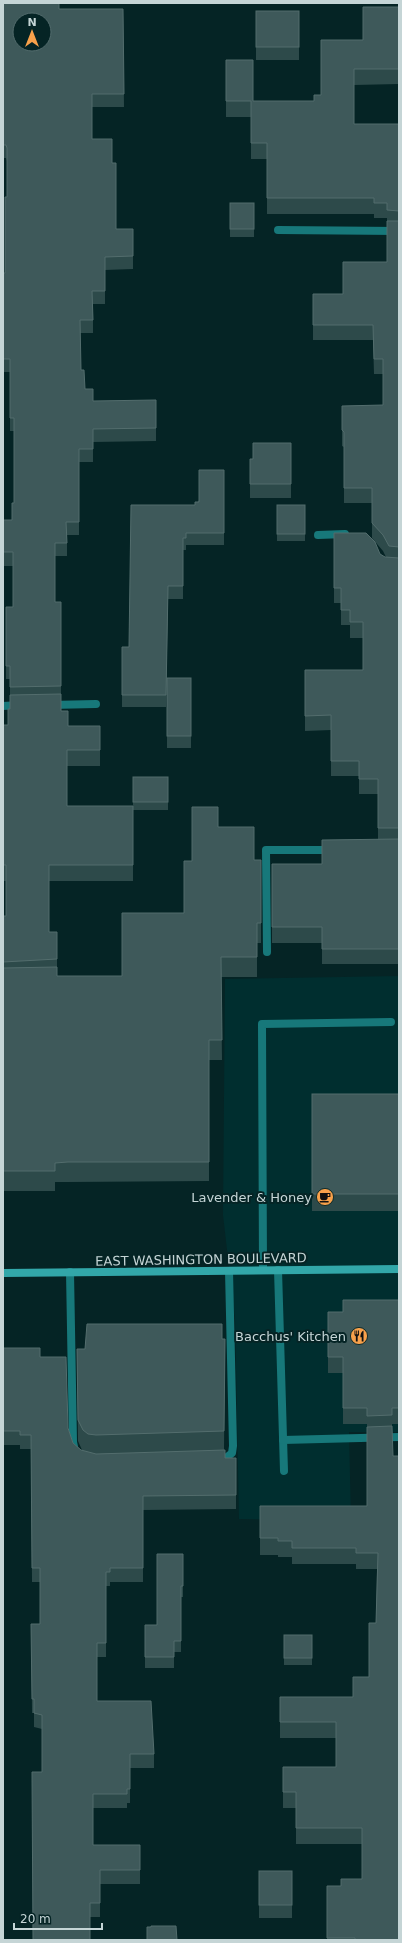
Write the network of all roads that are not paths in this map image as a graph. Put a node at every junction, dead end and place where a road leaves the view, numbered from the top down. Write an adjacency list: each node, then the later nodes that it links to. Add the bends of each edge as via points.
1 (278, 230): 2 (lane)
2 (399, 231)
3 (318, 535): 4 (lane)
4 (355, 535)
5 (96, 704): 7 (lane)
6 (26, 705): 8 (lane)
7 (42, 705)
8 (3, 706)
9 (344, 850): 10 (lane, via 266,850)
10 (267, 952)
11 (391, 1022): 13 (lane, via 262,1024)
12 (399, 1269): 14 (main road, EAST WASHINGTON BOULEVARD)
13 (263, 1270): 14 (main road, EAST WASHINGTON BOULEVARD); 15 (main road, EAST WASHINGTON BOULEVARD)
14 (278, 1270): 19 (lane)
15 (229, 1271): 16 (main road, EAST WASHINGTON BOULEVARD); 21 (lane, via 232,1453 226,1458)
16 (70, 1272): 17 (main road, EAST WASHINGTON BOULEVARD); 20 (lane, via 73,1442 76,1454)
17 (3, 1273)
18 (399, 1437): 19 (lane)
19 (283, 1440): 22 (lane)
20 (80, 1457)
21 (207, 1459)
22 (284, 1471)

